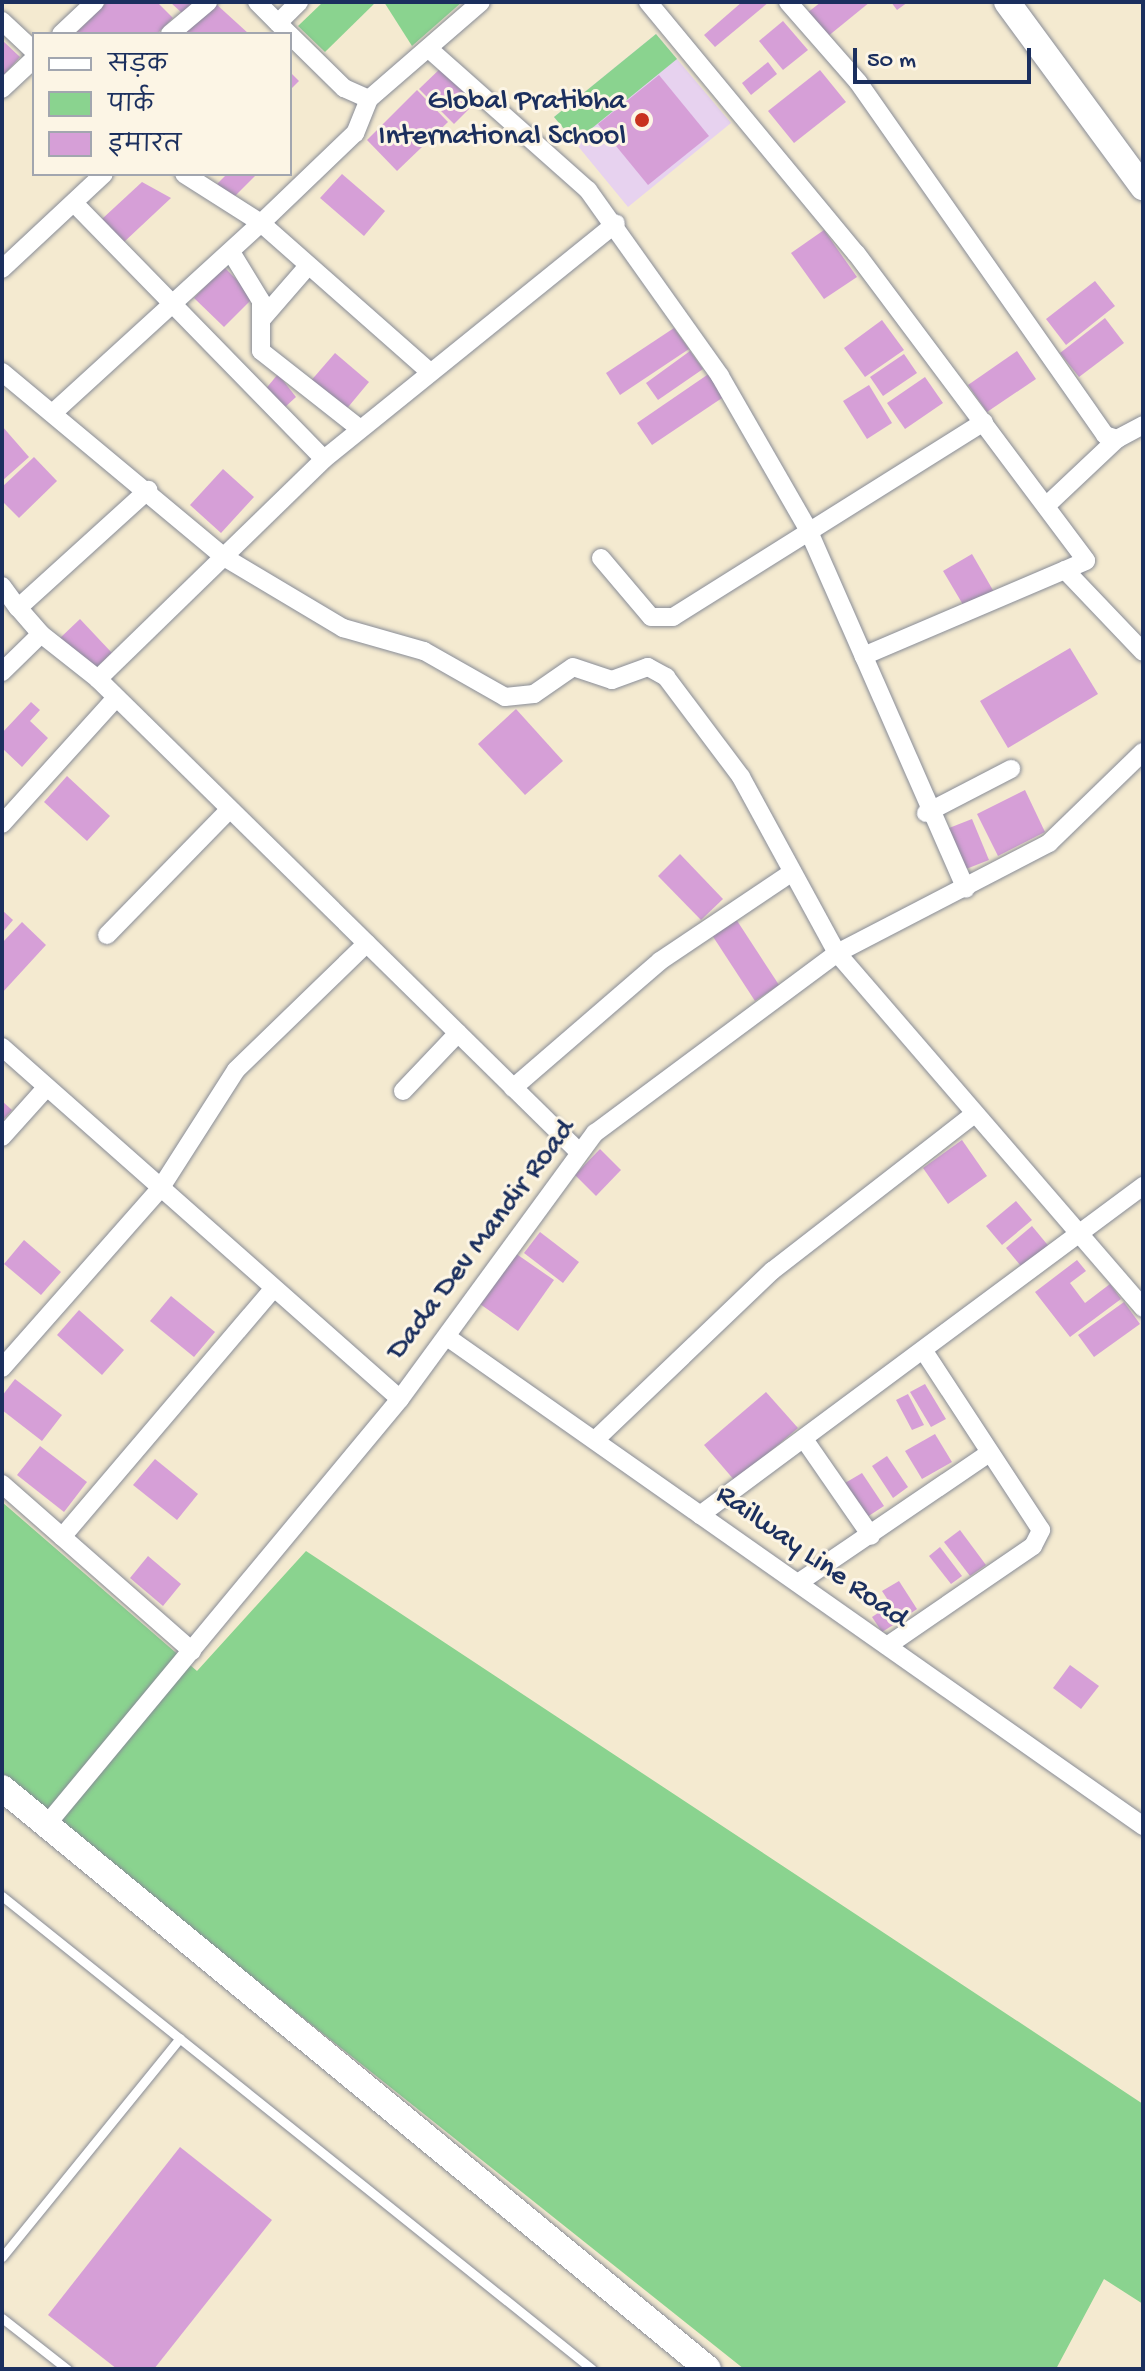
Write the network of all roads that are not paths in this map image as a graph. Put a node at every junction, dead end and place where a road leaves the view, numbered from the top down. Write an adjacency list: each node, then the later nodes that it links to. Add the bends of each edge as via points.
1 (95, 2): 11 (street)
2 (208, 2): 12 (street)
3 (257, 2): 10 (street)
4 (299, 2): 10 (street)
5 (481, 2): 15 (street)
6 (648, 2): 33 (street, via 856,253)
7 (788, 2): 36 (street, via 858,82 1094,421)
8 (1007, 2): 21 (street)
9 (2, 21): 14 (street)
10 (286, 31)
11 (63, 32)
12 (172, 32)
13 (292, 37): 18 (street, via 344,88)
14 (32, 49)
15 (429, 49): 18 (street); 24 (street)
16 (32, 61): 17 (street)
17 (2, 89)
18 (369, 99): 23 (street, via 355,133)
19 (102, 176): 22 (street)
20 (187, 176): 23 (street)
21 (1143, 187)
22 (75, 204): 27 (street); 28 (street)
23 (261, 223): 25 (street); 26 (street)
24 (616, 223): 30 (street); 40 (street, via 720,376)
25 (231, 252): 28 (street); 29 (street, via 261,301)
26 (308, 266): 29 (street); 30 (street)
27 (2, 269)
28 (174, 307): 32 (street); 37 (street)
29 (261, 320): 35 (street, via 261,351)
30 (429, 371): 35 (street)
31 (2, 372): 32 (street)
32 (55, 411): 38 (street)
33 (984, 422): 39 (street); 40 (street)
34 (1143, 425): 36 (street)
35 (360, 429): 37 (street)
36 (1117, 439): 39 (street)
37 (324, 459): 41 (street)
38 (148, 490): 41 (street); 45 (street)
39 (1046, 506): 43 (street, via 1086,561)
40 (807, 527): 42 (street, via 662,620 644,611); 48 (street)
41 (224, 557): 50 (street); 57 (street, via 322,618 434,656 505,697 534,694 573,667 612,680 657,670 741,777)
42 (601, 558)
43 (1065, 570): 47 (street); 48 (street)
44 (2, 586): 45 (street)
45 (18, 608): 46 (street)
46 (41, 634): 49 (street); 50 (street)
47 (1143, 652)
48 (863, 656): 55 (street)
49 (2, 672)
50 (98, 679): 51 (street)
51 (116, 698): 54 (street); 56 (street)
52 (1143, 752): 58 (street, Dada Dev Mandir Road, via 1049,843)
53 (1011, 769): 55 (street)
54 (228, 811): 59 (street); 60 (street)
55 (926, 813): 58 (street)
56 (2, 824)
57 (791, 873): 61 (street); 65 (street, via 660,961)
58 (966, 889): 61 (street, Dada Dev Mandir Road)
59 (107, 935)
60 (367, 943): 62 (street); 71 (street, via 236,1070)
61 (837, 953): 67 (street); 69 (street, Dada Dev Mandir Road, via 706,1046)
62 (458, 1033): 65 (street); 66 (street)
63 (2, 1047): 64 (street)
64 (46, 1088): 68 (street); 71 (street)
65 (513, 1088): 69 (street)
66 (403, 1091)
67 (972, 1116): 72 (street); 79 (street, via 772,1271)
68 (2, 1137)
69 (579, 1152): 75 (street, Dada Dev Mandir Road)
70 (1143, 1186): 72 (street)
71 (160, 1189): 73 (street); 77 (street)
72 (1079, 1237): 74 (street); 76 (street)
73 (273, 1289): 78 (street); 85 (street)
74 (1143, 1308)
75 (447, 1337): 78 (street, Dada Dev Mandir Road); 79 (street, Railway Line Road)
76 (925, 1353): 80 (street); 81 (street)
77 (2, 1368)
78 (400, 1399): 88 (street, Dada Dev Mandir Road)
79 (595, 1440): 83 (street, Railway Line Road)
80 (806, 1442): 83 (street); 84 (street)
81 (989, 1453): 84 (street); 87 (street, via 1038,1522 1039,1538)
82 (2, 1484): 85 (street)
83 (700, 1515): 86 (street, Railway Line Road)
84 (871, 1536): 86 (street)
85 (62, 1537): 88 (street)
86 (798, 1583): 87 (street, Railway Line Road)
87 (887, 1646): 91 (street, Railway Line Road)
88 (192, 1651): 90 (street, Dada Dev Mandir Road)
89 (2, 1788): 90 (street)
90 (48, 1823): 98 (street)
91 (1143, 1826)
92 (2, 1896): 93 (lane)
93 (180, 2038): 94 (lane); 97 (lane)
94 (2, 2257)
95 (2, 2318): 96 (lane)
96 (67, 2369)
97 (592, 2369)
98 (708, 2369)

